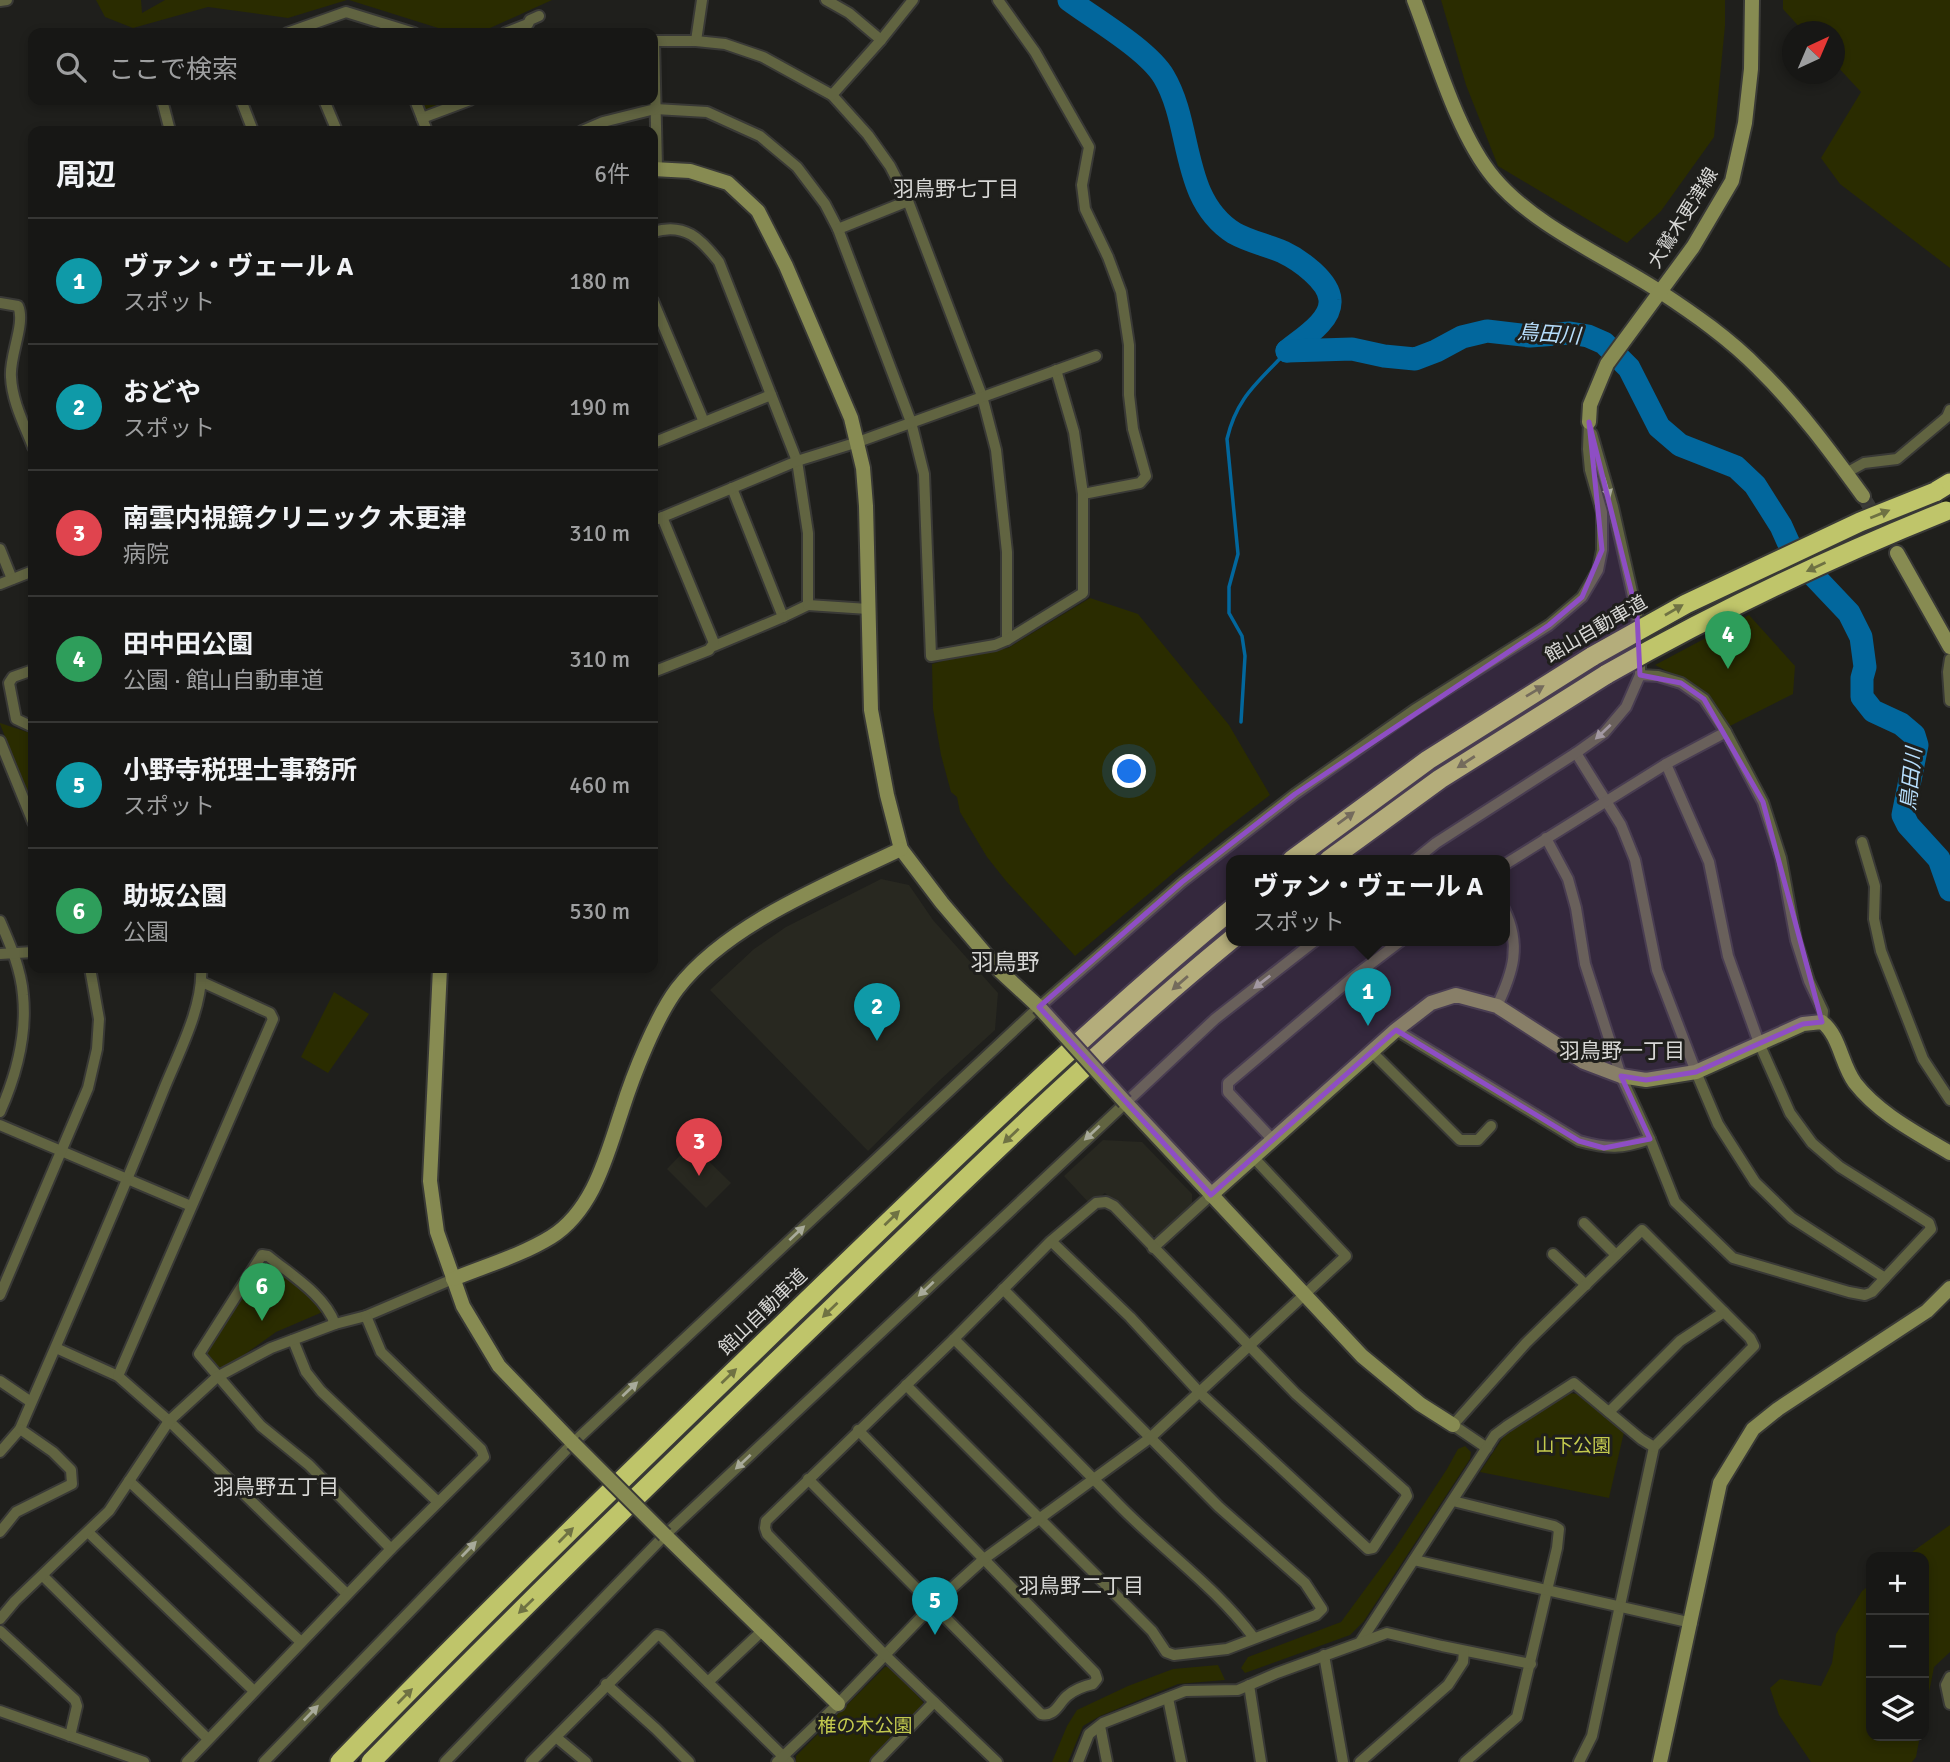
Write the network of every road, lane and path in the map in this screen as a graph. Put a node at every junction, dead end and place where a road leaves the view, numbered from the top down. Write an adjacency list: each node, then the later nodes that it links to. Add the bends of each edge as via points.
1 (7, 0): 8 (street)
2 (702, 0): 15 (street)
3 (826, 0): 13 (street)
4 (912, 0): 13 (street)
5 (998, 0): 53 (street, via 1035,52 1089,146 1083,185 1085,209 1121,292 1133,429 1146,476 1140,484)
6 (1414, 0): 35 (street, via 1465,133 1493,177 1532,213)
7 (1752, 0): 35 (street, 大鷲木更津線, via 1751,69 1732,181 1693,247)
8 (0, 1)
9 (539, 16): 12 (street, via 530,20)
10 (304, 28): 11 (street, via 346,12)
11 (386, 28)
12 (530, 28)
13 (881, 40): 16 (street)
14 (658, 41): 15 (street)
15 (696, 41): 16 (street, via 725,44 763,57)
16 (832, 94): 32 (street, via 868,135)
17 (163, 105): 25 (street)
18 (243, 105): 26 (street)
19 (326, 105): 27 (street)
20 (417, 105): 24 (street)
21 (457, 105): 24 (street)
22 (655, 105): 23 (street)
23 (655, 109): 29 (street); 30 (street); 33 (street, via 707,112 760,136 797,167)
24 (422, 118): 28 (street)
25 (169, 126)
26 (251, 126)
27 (335, 126)
28 (425, 126)
29 (594, 126)
30 (655, 126)
31 (658, 168): 48 (street, via 690,171 728,183 758,211 791,278)
32 (908, 201): 33 (street); 41 (street)
33 (838, 229): 44 (street)
34 (658, 230): 40 (street, via 685,232 702,241 719,262)
35 (1659, 292): 45 (street, via 1607,364 1590,405); 50 (street, 大鷲木更津線, via 1758,367)
36 (0, 303): 46 (street, via 18,306 21,313 10,361 11,380)
37 (658, 313): 43 (street)
38 (1096, 356): 39 (street)
39 (1056, 370): 41 (street); 53 (street, via 1074,432)
40 (771, 395): 43 (street); 49 (street)
41 (982, 396): 44 (street); 66 (street, via 996,450 1005,539)
42 (1950, 410): 50 (street, via 1896,459 1864,463)
43 (704, 422): 47 (street)
44 (911, 422): 48 (street); 66 (street, via 923,474 931,656)
45 (1589, 422): 72 (street, one-way to 72, via 1637,614); 102 (street, via 1590,470 1602,512 1602,550 1598,570 1582,597 1549,625 1414,710 1295,794 1182,882)
46 (28, 434)
47 (658, 441)
48 (858, 442): 49 (street); 64 (street, via 866,506)
49 (797, 461): 52 (street); 63 (street, via 808,533)
50 (1846, 473): 54 (street, 大鷲木更津線)
51 (1945, 487): 84 (highway, 館山自動車道, one-way to 51, bridge, via 1427,760 1594,656 1686,604)
52 (732, 488): 56 (street); 65 (street)
53 (1083, 494): 66 (street, via 1083,593)
54 (1863, 496)
55 (1948, 511): 85 (highway, one-way to 85, bridge, via 1714,615 1607,674 1440,779)
56 (658, 519)
57 (658, 521): 67 (street)
58 (0, 549): 61 (street)
59 (1897, 553): 68 (street)
60 (28, 572): 61 (street)
61 (12, 579): 62 (street)
62 (0, 584)
63 (808, 606): 64 (street); 65 (street)
64 (868, 608): 83 (street, via 871,710)
65 (783, 617): 67 (street)
66 (1007, 640)
67 (713, 646): 70 (street)
68 (1950, 647)
69 (1950, 659): 73 (street)
70 (658, 670)
71 (28, 672): 74 (street, via 9,683 16,719)
72 (1640, 675): 75 (street, via 1681,683 1704,699); 77 (street, one-way to 77, via 1626,708 1604,733)
73 (1950, 701)
74 (28, 725)
75 (1726, 732): 78 (street); 103 (street, via 1763,802 1781,858 1796,940 1823,1012)
76 (0, 741): 80 (street)
77 (1576, 753): 79 (street); 86 (street)
78 (1666, 764): 79 (street); 105 (street, via 1709,862 1728,956)
79 (1606, 801): 81 (street); 107 (street, via 1635,860 1657,970)
80 (28, 810)
81 (1546, 838): 87 (street); 108 (street, via 1568,880 1585,964)
82 (1861, 842): 109 (street, via 1875,886 1874,919 1881,951 1923,1059)
83 (901, 849): 102 (street, via 1000,971); 128 (street, via 777,910 696,967 662,1012 582,1207 551,1237)
84 (1299, 855)
85 (1336, 855)
86 (1421, 855)
87 (1510, 861)
88 (1226, 913): 204 (highway, 館山自動車道, one-way to 88, via 652,1450 981,1132)
89 (1510, 920): 101 (street, via 1511,975)
90 (0, 921): 95 (street)
91 (1226, 943): 205 (highway, one-way to 205, via 990,1156)
92 (1308, 946): 110 (street, one-way to 110, via 1215,1019)
93 (1394, 946): 115 (street, via 1228,1083 1228,1092)
94 (28, 952): 95 (street)
95 (13, 953): 96 (street); 111 (street, via 23,994 22,1040 12,1085)
96 (0, 954)
97 (91, 973): 116 (street, via 99,1019 97,1049 88,1088)
98 (201, 973): 100 (street)
99 (440, 973): 128 (street, via 430,1181 437,1232)
100 (202, 982): 119 (street); 121 (street, via 271,1013 272,1019)
101 (1497, 1006): 104 (street, via 1456,995 1431,1003); 108 (street, via 1584,1062)
102 (1039, 1007): 110 (street, bridge); 153 (street, one-way to 102)
103 (1822, 1022): 105 (street, via 1803,1024); 117 (street, via 1833,1035 1843,1065 1868,1098)
104 (1396, 1030): 106 (street); 114 (street, via 1579,1141 1604,1148)
105 (1759, 1043): 107 (street); 127 (street, via 1790,1114 1812,1143 1840,1167 1928,1223 1931,1229)
106 (1372, 1052): 113 (street, via 1460,1140 1478,1140); 115 (street)
107 (1696, 1072): 108 (street, via 1646,1080); 127 (street, via 1718,1124 1755,1182 1792,1218)
108 (1621, 1076): 114 (street)
109 (1950, 1100)
110 (1125, 1102): 120 (street); 165 (street, one-way to 165)
111 (0, 1112)
112 (0, 1125): 116 (street)
113 (1491, 1126)
114 (1650, 1139): 127 (street, via 1675,1202 1733,1258 1865,1295)
115 (1273, 1140): 118 (street)
116 (60, 1150): 119 (street); 132 (street)
117 (1950, 1153)
118 (1254, 1158): 120 (street); 133 (street, via 1346,1256)
119 (128, 1180): 121 (street); 140 (street)
120 (1211, 1195): 124 (street); 133 (street)
121 (191, 1206): 141 (street)
122 (1584, 1223): 126 (street)
123 (1051, 1241): 124 (street, via 1096,1203 1106,1202); 131 (street); 145 (street)
124 (1153, 1248): 139 (street)
125 (1553, 1254): 129 (street)
126 (1616, 1255): 129 (street); 134 (street, via 1642,1230)
127 (1885, 1278)
128 (453, 1279): 135 (street); 153 (street, via 463,1306 499,1366)
129 (1586, 1285): 149 (street)
130 (1950, 1288): 175 (street, via 1927,1311 1753,1429 1720,1483)
131 (1003, 1289): 137 (street); 152 (street)
132 (0, 1295)
133 (1305, 1296): 139 (street); 149 (street, via 1362,1356)
134 (1724, 1312): 147 (street, via 1680,1341); 154 (street, via 1754,1346)
135 (366, 1316): 136 (street); 160 (street, via 381,1352 481,1449 484,1457)
136 (335, 1324): 138 (street); 142 (street, via 318,1297 262,1255 199,1354)
137 (954, 1339): 144 (street); 158 (street)
138 (293, 1340): 142 (street); 160 (street, via 306,1372 321,1391)
139 (1249, 1347): 145 (street); 145 (street, via 1405,1491 1407,1496 1373,1548 1368,1549)
140 (56, 1348): 141 (street); 146 (street)
141 (118, 1376): 148 (street)
142 (217, 1377): 148 (street); 166 (street, via 261,1426 309,1465)
143 (0, 1381): 146 (street)
144 (906, 1385): 151 (street); 162 (street)
145 (1200, 1393): 152 (street)
146 (31, 1402): 150 (street)
147 (1609, 1412): 154 (street); 155 (street, via 1574,1383 1507,1426)
148 (169, 1421): 159 (street); 171 (street)
149 (1453, 1425): 155 (street)
150 (20, 1429): 156 (street); 163 (street, via 71,1470 72,1484 16,1513)
151 (858, 1430): 157 (street); 167 (street)
152 (1150, 1438): 158 (street); 178 (street, via 1304,1583 1322,1609)
153 (573, 1443): 165 (street, bridge); 203 (street, one-way to 153)
154 (1654, 1447): 173 (street)
155 (1487, 1448): 161 (street)
156 (0, 1452)
157 (808, 1479): 172 (street); 182 (street, via 767,1520 765,1528)
158 (1096, 1479): 162 (street); 178 (street, via 1233,1610)
159 (129, 1481): 164 (street); 180 (street)
160 (438, 1502): 166 (street)
161 (1453, 1502): 168 (street); 170 (street, via 1555,1525 1559,1529)
162 (1039, 1517): 167 (street); 178 (street, via 1152,1632 1166,1652 1227,1649)
163 (0, 1532)
164 (88, 1532): 169 (street); 189 (street)
165 (665, 1535): 177 (street); 206 (street)
166 (391, 1549): 171 (street)
167 (984, 1559): 172 (street); 172 (street, via 1095,1673 1093,1684 1068,1695 1053,1713 1041,1714)
168 (1414, 1560): 170 (street); 179 (street)
169 (43, 1576): 174 (street); 198 (street)
170 (1547, 1592): 173 (street); 184 (street)
171 (346, 1594): 180 (street)
172 (933, 1605): 182 (street)
173 (1620, 1608): 175 (street); 220 (street, via 1592,1736)
174 (0, 1619)
175 (1692, 1623): 221 (street)
176 (0, 1631): 196 (street, via 75,1700)
177 (762, 1631): 186 (street); 192 (street)
178 (1254, 1638)
179 (1362, 1641): 181 (street, via 1387,1633); 183 (street)
180 (301, 1642): 189 (street)
181 (1464, 1651): 184 (street); 218 (street, via 1463,1662 1448,1685)
182 (885, 1655): 191 (street); 192 (street)
183 (1324, 1655): 188 (street); 217 (street)
184 (1531, 1664): 219 (street, via 1517,1717)
185 (1950, 1677): 193 (street, via 1946,1685)
186 (708, 1682): 187 (street, via 657,1635); 200 (street)
187 (606, 1684): 197 (street); 209 (street)
188 (1249, 1685): 190 (street, via 1238,1690 1185,1691); 216 (street)
189 (254, 1690): 198 (street)
190 (1168, 1698): 195 (street); 215 (street)
191 (934, 1702): 199 (street); 212 (street)
192 (838, 1704): 200 (street)
193 (1950, 1704)
194 (0, 1711): 196 (street)
195 (1100, 1726): 213 (street, via 1089,1734); 214 (street)
196 (70, 1736): 201 (street)
197 (557, 1738): 207 (street); 208 (street)
198 (208, 1739): 202 (street)
199 (885, 1753): 210 (street); 211 (street)
200 (783, 1760)
201 (144, 1762)
202 (187, 1762)
203 (264, 1762)
204 (340, 1762)
205 (371, 1762)
206 (445, 1762)
207 (531, 1762)
208 (586, 1762)
209 (689, 1762)
210 (876, 1762)
211 (894, 1762)
212 (997, 1762)
213 (1078, 1762)
214 (1107, 1762)
215 (1181, 1762)
216 (1261, 1762)
217 (1343, 1762)
218 (1360, 1762)
219 (1465, 1762)
220 (1579, 1762)
221 (1660, 1762)

